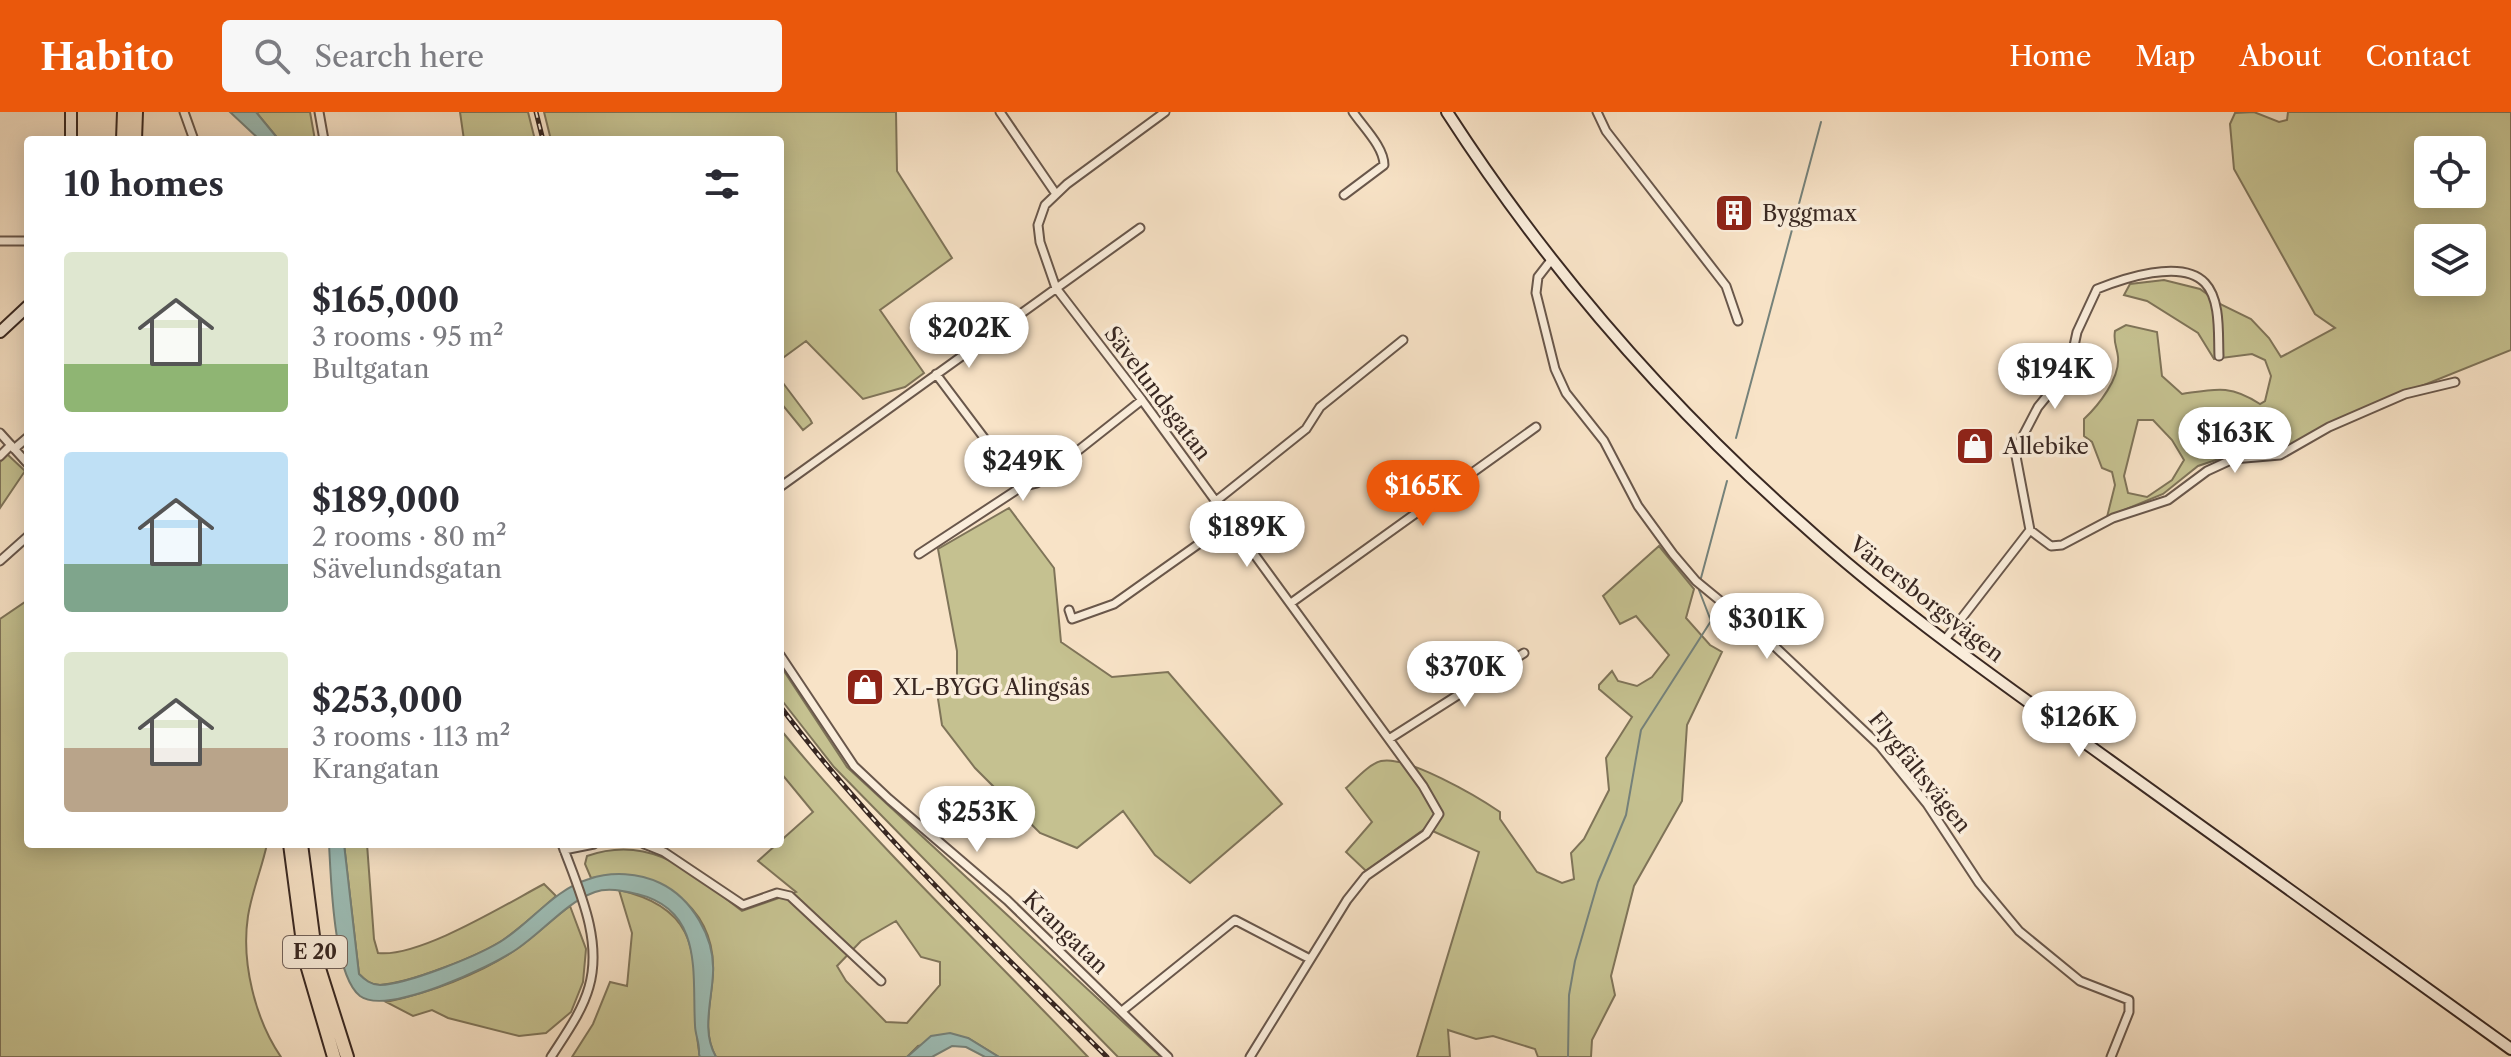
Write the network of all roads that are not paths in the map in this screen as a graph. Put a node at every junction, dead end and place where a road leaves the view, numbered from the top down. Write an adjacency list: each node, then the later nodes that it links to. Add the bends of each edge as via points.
1 (71, 112): 11 (main road)
2 (124, 112): 12 (highway)
3 (136, 112): 13 (highway)
4 (184, 112): 14 (street)
5 (319, 112): 15 (street)
6 (1000, 112): 16 (street)
7 (1165, 112): 16 (street, Sävelundsgatan)
8 (1353, 112): 17 (street, via 1385,159 1381,169)
9 (1447, 112): 21 (main road, Vänersborgsvägen)
10 (1597, 112): 24 (street, via 1606,131 1726,286)
11 (71, 136)
12 (123, 136)
13 (135, 136)
14 (193, 136)
15 (323, 136)
16 (1056, 194): 22 (street, Sävelundsgatan, via 1038,225)
17 (1344, 195)
18 (1140, 228): 22 (street)
19 (0, 241): 20 (street)
20 (24, 241)
21 (1552, 259): 47 (main road, Vänersborgsvägen, via 1663,389 1744,471); 64 (street, Flygfältsvägen, via 1538,277 1536,293 1555,369 1574,406 1604,441 1649,523 1696,581 1880,746 2019,931 2080,981 2129,1000)
22 (1056, 288): 28 (street); 30 (street, Sävelundsgatan)
23 (24, 310): 25 (main road)
24 (1738, 321)
25 (0, 332)
26 (1403, 340): 39 (street, via 1320,407 1306,429)
27 (2219, 356): 41 (street, via 2217,312 2207,284 2196,276 2155,272 2097,289 2077,332 2069,369 2038,407 2015,451)
28 (936, 374): 37 (street); 38 (street)
29 (2455, 382): 41 (street, via 2405,394 2280,455 2233,459 2168,500 2113,518 2062,545 2051,546)
30 (1142, 400): 38 (street, via 1037,483); 39 (street, Sävelundsgatan)
31 (1536, 427): 45 (street)
32 (0, 433): 34 (street)
33 (24, 440): 34 (street)
34 (13, 447): 35 (street); 36 (street)
35 (0, 456)
36 (24, 459)
37 (784, 484)
38 (1021, 487): 43 (street)
39 (1216, 501): 40 (street, Sävelundsgatan)
40 (1231, 521): 45 (street, Sävelundsgatan); 46 (street, via 1114,604 1072,619)
41 (2030, 530): 47 (street)
42 (24, 540): 44 (street)
43 (919, 554)
44 (0, 561)
45 (1291, 603): 50 (street, Sävelundsgatan)
46 (1069, 610)
47 (1944, 641): 58 (main road, Vänersborgsvägen)
48 (1524, 653): 50 (street)
49 (784, 661): 57 (street, Krangatan, via 854,766 1007,900)
50 (1389, 739): 55 (street, Sävelundsgatan, via 1439,814 1426,834 1366,876)
51 (291, 848): 59 (highway, E 20, via 305,958)
52 (302, 848): 60 (highway, E 20, via 316,959)
53 (563, 848): 61 (street, via 593,953 589,988)
54 (653, 848): 56 (street, via 743,905 777,893 790,896)
55 (1310, 959): 57 (street, via 1235,920); 63 (street, Sävelundsgatan)
56 (881, 981)
57 (1122, 1011): 62 (street, Krangatan)
58 (2511, 1049)
59 (334, 1057)
60 (347, 1057)
61 (551, 1057)
62 (1168, 1057)
63 (1250, 1057)
64 (2111, 1057)

